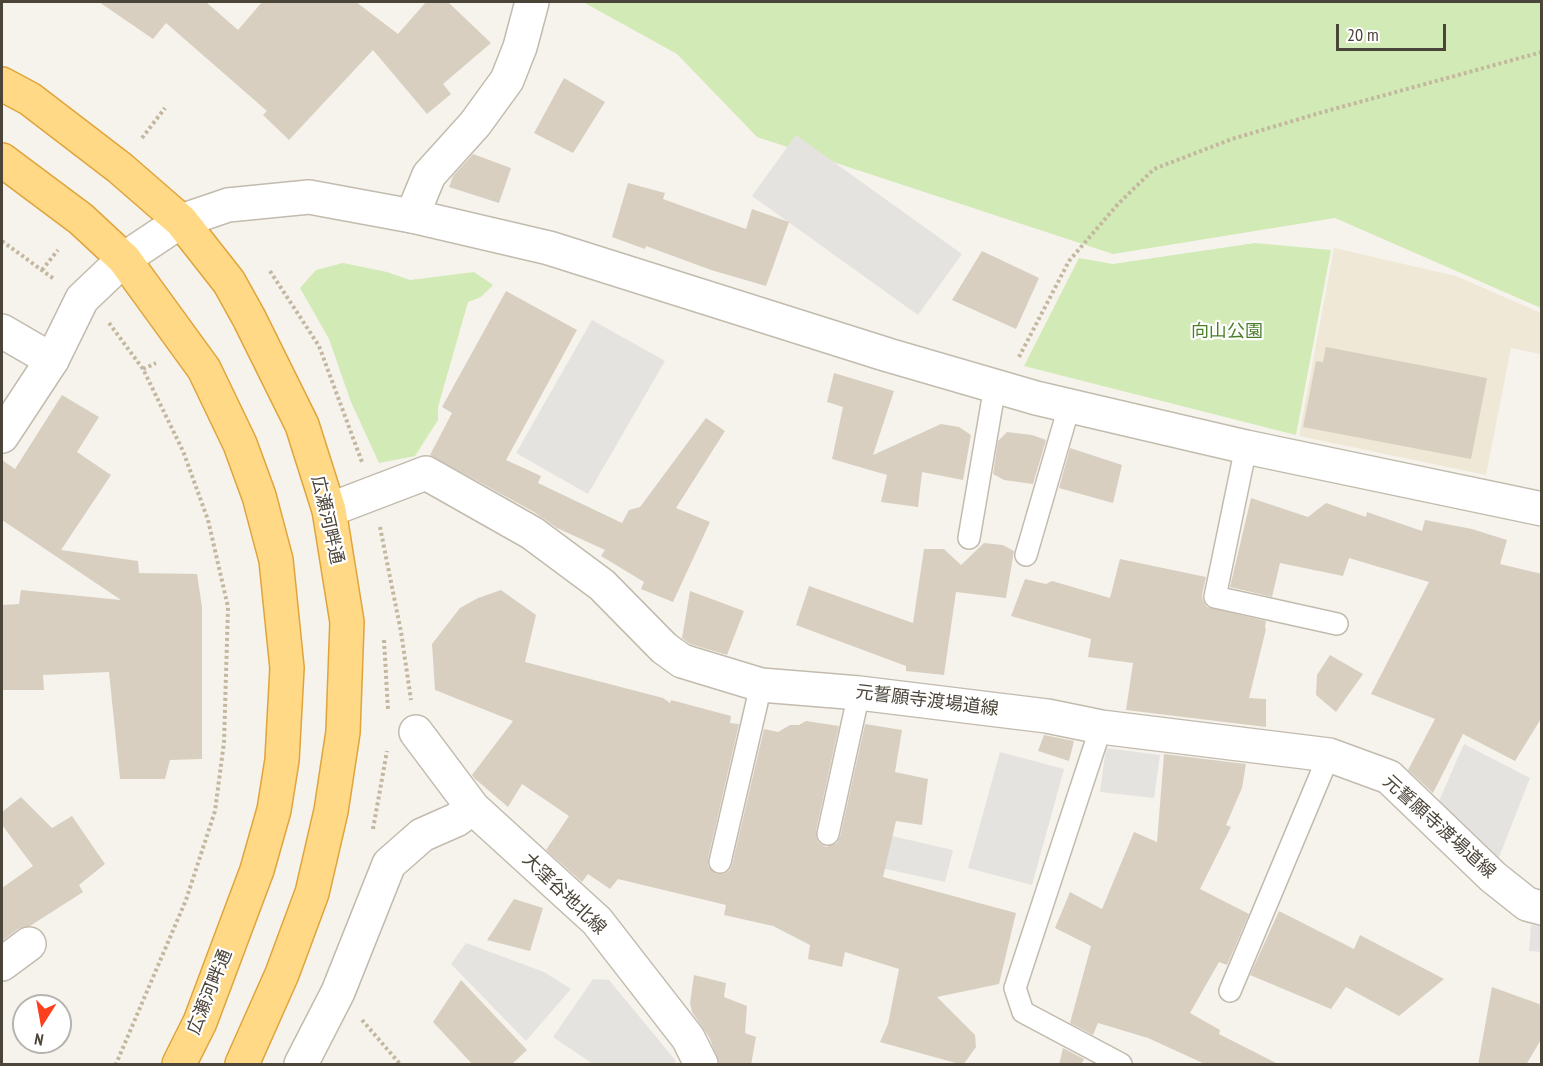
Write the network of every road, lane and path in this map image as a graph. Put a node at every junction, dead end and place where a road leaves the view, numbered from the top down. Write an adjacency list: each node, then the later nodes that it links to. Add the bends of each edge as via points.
1 (532, 2): 7 (street, via 507,80 475,124 429,175)
2 (1542, 52): 17 (path, via 1323,112 1154,169 1069,261)
3 (2, 84): 8 (highway, 広瀬河畔通, via 30,99)
4 (165, 108): 5 (path)
5 (142, 138)
6 (2, 160): 11 (highway, 広瀬河畔通, via 81,219)
7 (412, 216): 8 (street, via 309,197 228,205); 21 (street, via 549,248)
8 (181, 221): 11 (street); 27 (highway, 広瀬河畔通, via 229,282 249,318 302,425)
9 (2, 241): 12 (path)
10 (58, 250): 12 (path)
11 (124, 259): 18 (street, via 82,299); 47 (highway, 広瀬河畔通, via 204,369 240,444 276,560 287,668 282,760 274,810 237,924 200,1022)
12 (42, 270): 14 (path)
13 (270, 271): 25 (path, via 319,346)
14 (57, 282)
15 (108, 322): 20 (path)
16 (2, 331): 18 (street)
17 (1019, 356)
18 (52, 360): 23 (street)
19 (158, 362): 20 (path)
20 (143, 369): 46 (path, via 183,452 208,520 228,607 224,742 215,811 186,900)
21 (995, 386): 22 (street); 29 (lane)
22 (1069, 407): 24 (street); 30 (lane)
23 (2, 436)
24 (1246, 447): 26 (street); 31 (lane, via 1215,597)
25 (364, 468)
26 (1542, 509)
27 (329, 510): 32 (street, 元誓願寺渡場道線, via 426,473 532,533 602,585 682,661); 48 (highway, 広瀬河畔通, via 346,622 343,732 333,800 312,893)
28 (380, 526): 34 (path)
29 (969, 538)
30 (1026, 555)
31 (1337, 624)
32 (761, 685): 33 (street, 元誓願寺渡場道線); 40 (lane)
33 (858, 693): 35 (street, 元誓願寺渡場道線, via 1047,716); 39 (lane)
34 (410, 698)
35 (1101, 727): 37 (street, 元誓願寺渡場道線); 52 (lane, via 1015,988 1023,1012)
36 (416, 732): 38 (street, 大窪谷地北線)
37 (1329, 755): 41 (street, 元誓願寺渡場道線, via 1389,777 1493,877 1527,904); 44 (lane)
38 (473, 808): 45 (street, via 422,835 389,864); 51 (street, 大窪谷地北線, via 597,921 688,1038)
39 (828, 834)
40 (720, 862)
41 (1542, 908)
42 (29, 944): 43 (street)
43 (2, 964)
44 (1230, 991)
45 (338, 992): 49 (street); 50 (path)
46 (116, 1065)
47 (179, 1065)
48 (242, 1065)
49 (302, 1065)
50 (400, 1065)
51 (701, 1065)
52 (1120, 1065)

